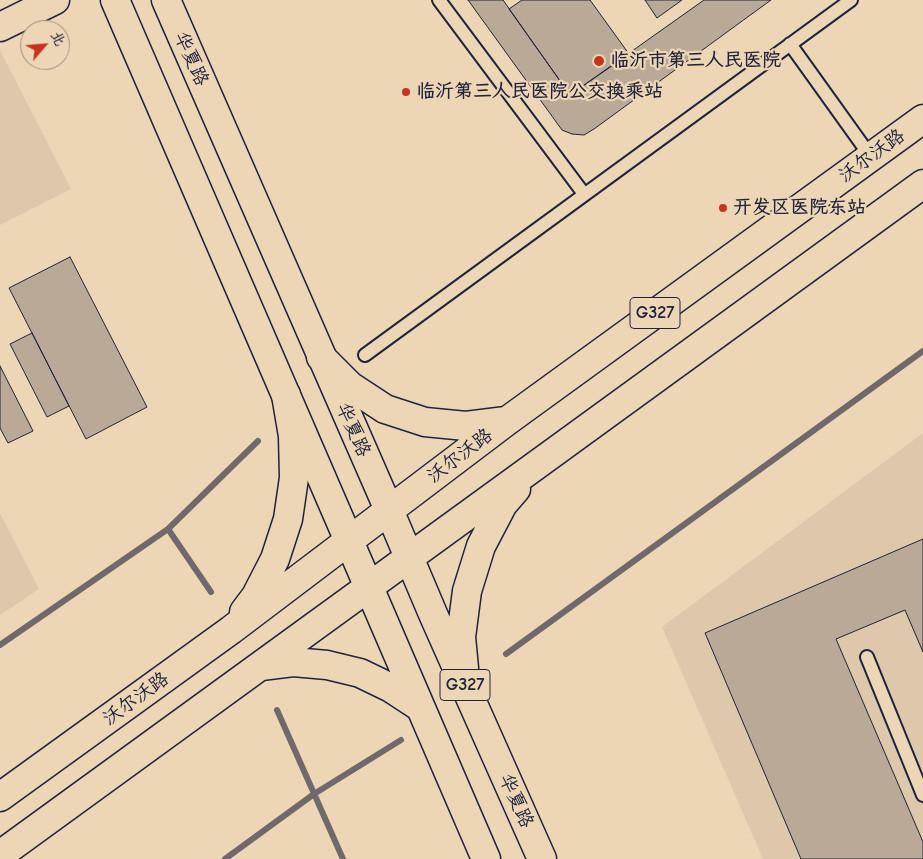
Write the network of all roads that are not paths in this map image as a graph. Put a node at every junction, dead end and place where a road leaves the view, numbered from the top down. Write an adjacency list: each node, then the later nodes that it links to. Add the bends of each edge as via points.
1 (55, 0): 6 (main road)
2 (115, 0): 14 (main road)
3 (167, 0): 13 (main road, 华夏路)
4 (439, 0): 11 (lane)
5 (851, 0): 7 (lane)
6 (0, 28)
7 (790, 44): 9 (lane); 11 (lane)
8 (923, 119): 9 (main road, 沃尔沃路 / G327)
9 (871, 157): 15 (main road, 沃尔沃路 / G327)
10 (923, 184): 16 (main road, G327)
11 (584, 194): 12 (lane)
12 (365, 355)
13 (321, 357): 15 (main road, via 350,386 385,409 425,422 466,426); 17 (main road, 华夏路)
14 (286, 395): 18 (main road); 21 (main road, via 294,453 288,519 275,559 256,596)
15 (507, 421): 17 (main road, 沃尔沃路 / G327)
16 (534, 468): 19 (main road, G327); 24 (main road, via 499,513 481,546 466,591 461,637)
17 (389, 510): 18 (main road, 沃尔沃路); 19 (main road, 华夏路 / G327)
18 (349, 540): 20 (main road, G327); 21 (main road, 沃尔沃路)
19 (409, 558): 20 (main road); 24 (main road, 华夏路 / G327)
20 (369, 587): 23 (main road); 25 (main road, G327)
21 (231, 630): 27 (main road, 沃尔沃路)
22 (867, 657): 26 (lane)
23 (259, 666): 25 (main road, via 293,662 327,665 360,673 392,688); 28 (main road)
24 (465, 684): 30 (main road, 华夏路 / G327)
25 (420, 707): 29 (main road, G327)
26 (923, 795)
27 (0, 797)
28 (0, 856)
29 (486, 859)
30 (542, 859)

